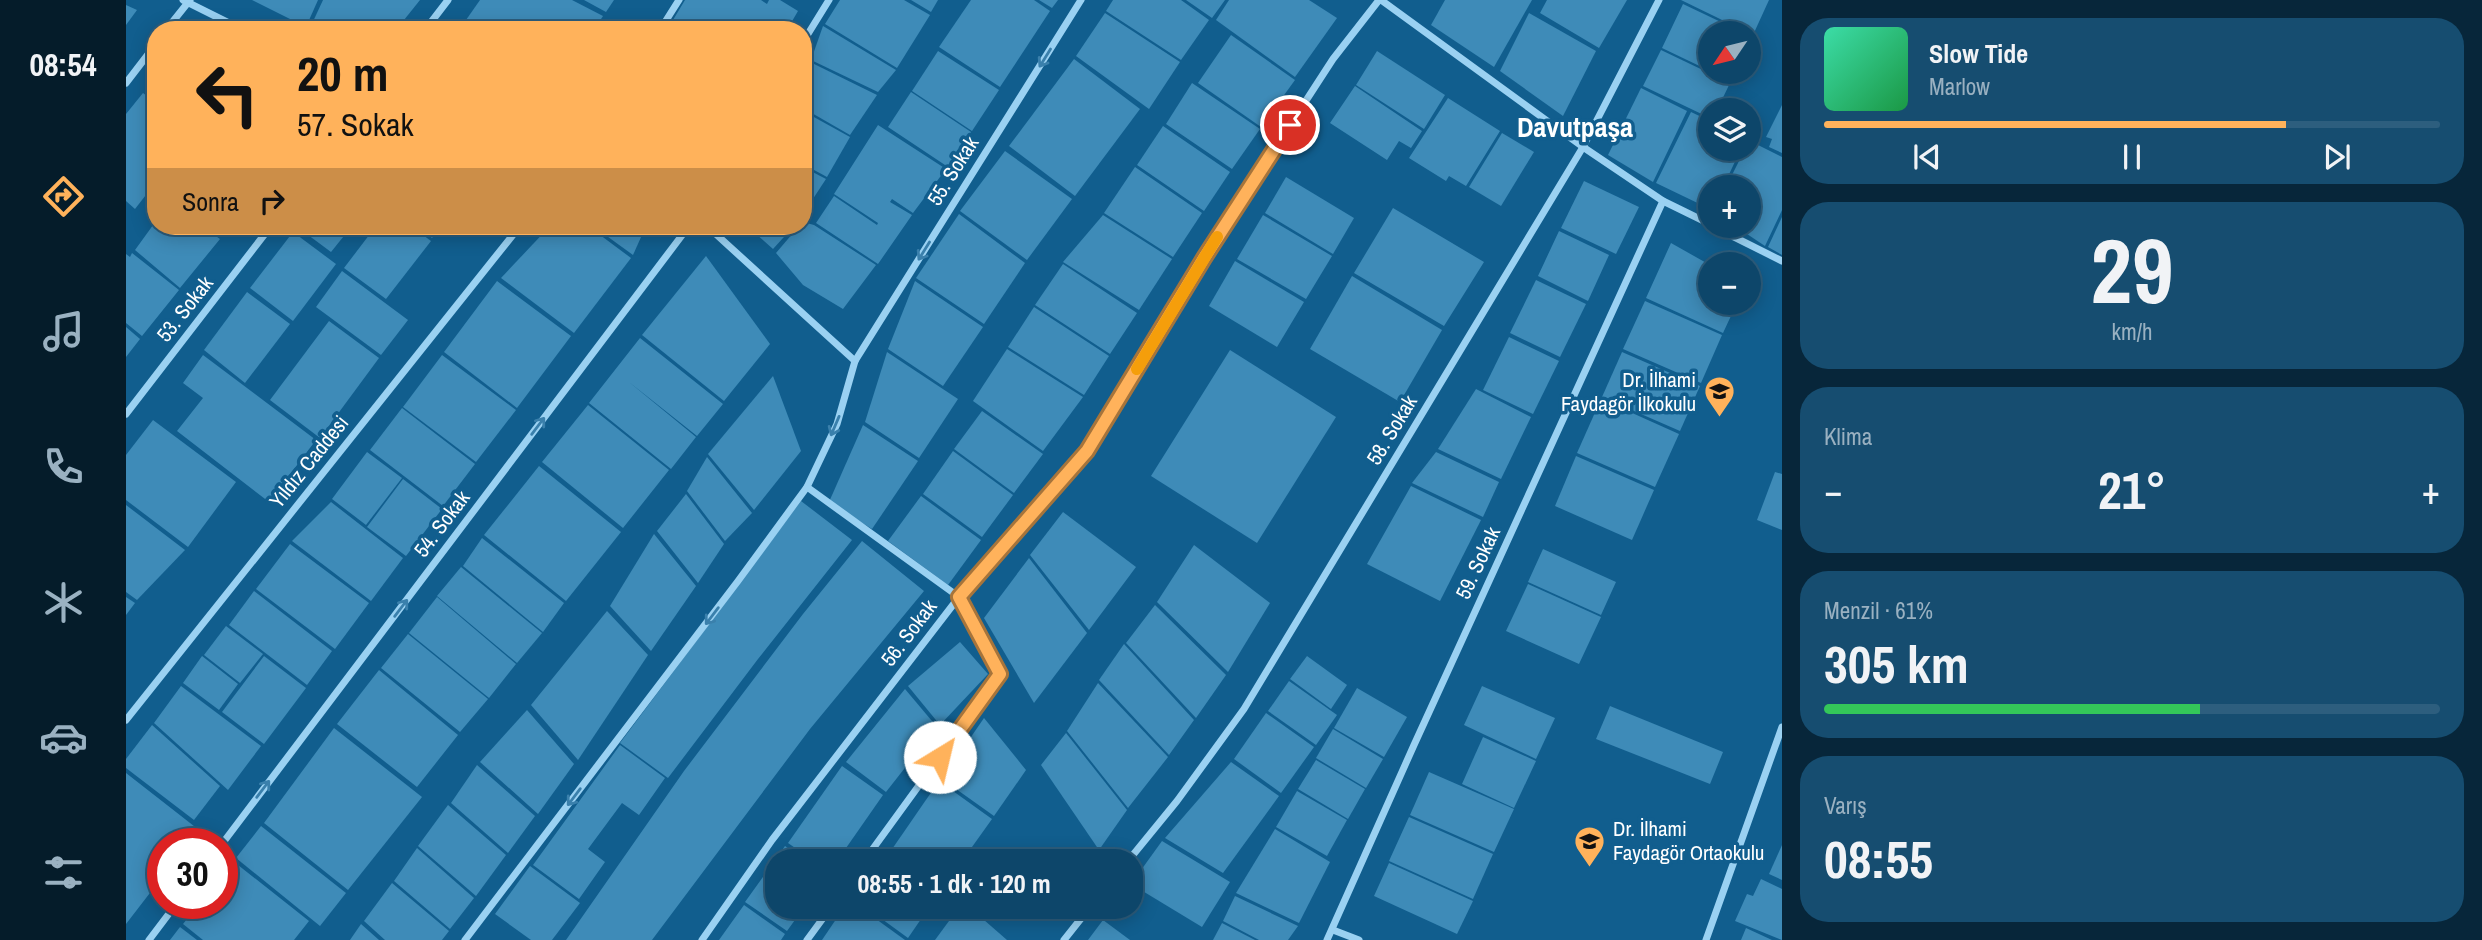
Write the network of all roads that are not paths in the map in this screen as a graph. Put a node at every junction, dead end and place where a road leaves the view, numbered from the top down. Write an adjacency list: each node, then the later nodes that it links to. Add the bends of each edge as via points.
1 (448, 0): 10 (street)
2 (679, 0): 11 (street)
3 (829, 0): 12 (street)
4 (1081, 0): 24 (street, 55. Sokak, one-way to 24)
5 (1380, 0): 15 (street); 27 (street, 56. Sokak, via 1333,59 1087,451)
6 (1659, 0): 15 (street, 58. Sokak)
7 (186, 1): 8 (street); 9 (street)
8 (172, 21)
9 (225, 21)
10 (432, 21)
11 (666, 21)
12 (812, 27)
13 (147, 56): 14 (street)
14 (126, 83)
15 (1583, 146): 16 (street); 32 (street, 58. Sokak, via 1244,709)
16 (1663, 201): 17 (street); 36 (street, 59. Sokak)
17 (1698, 218)
18 (264, 235): 25 (street, 53. Sokak)
19 (513, 235): 28 (street, Yıldız Caddesi)
20 (682, 235): 30 (street, 54. Sokak, one-way to 20)
21 (717, 235): 24 (street)
22 (1737, 238): 23 (street)
23 (1782, 261)
24 (855, 361): 26 (street, 55. Sokak, one-way to 26, via 837,424)
25 (126, 414)
26 (807, 487): 27 (street); 38 (street, 55. Sokak, one-way to 38)
27 (959, 597): 31 (street, via 1000,674); 39 (street, 56. Sokak, via 772,840)
28 (126, 720)
29 (1782, 727): 44 (street)
30 (234, 828)
31 (873, 849)
32 (1138, 849)
33 (165, 919): 37 (street)
34 (822, 919): 40 (street)
35 (1081, 919): 41 (street)
36 (1333, 930): 42 (street, 59. Sokak); 43 (street)
37 (149, 940)
38 (465, 940)
39 (702, 940)
40 (807, 940)
41 (1064, 940)
42 (1327, 940)
43 (1359, 940)
44 (1706, 940)

